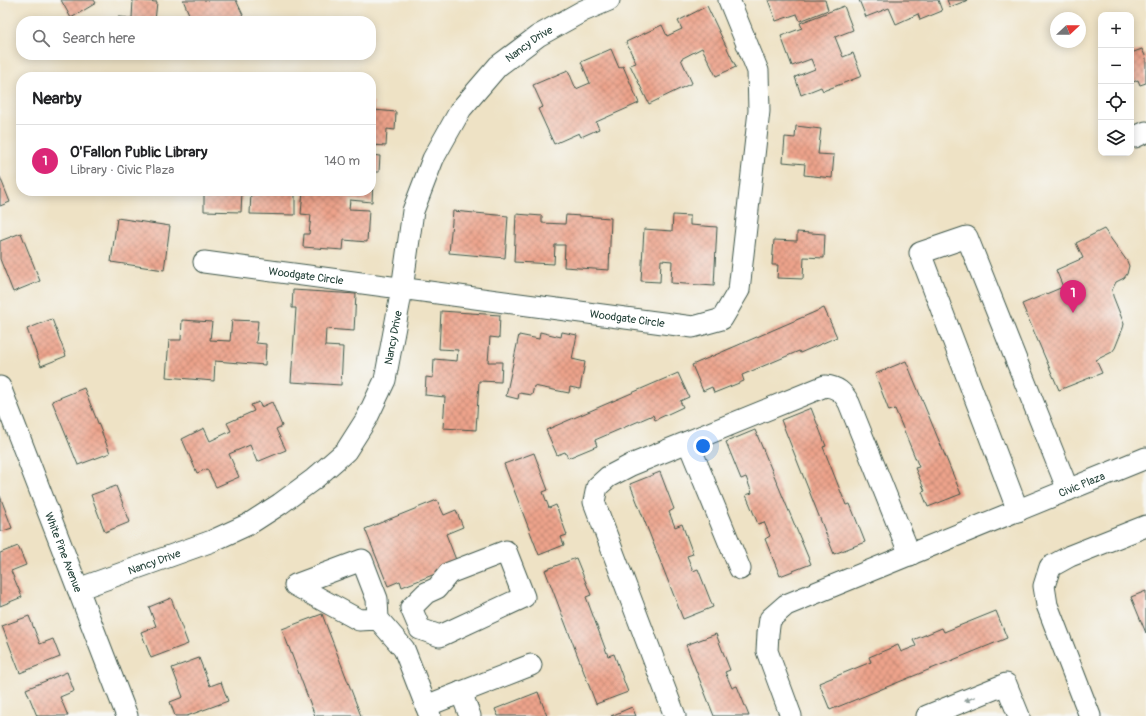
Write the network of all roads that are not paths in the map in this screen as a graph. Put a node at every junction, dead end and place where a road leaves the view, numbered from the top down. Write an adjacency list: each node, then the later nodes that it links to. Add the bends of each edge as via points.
1 (609, 0): 3 (street, Nancy Drive)
2 (729, 0): 5 (street, Woodgate Circle, via 758,71 759,111 739,290 722,319 693,327)
3 (581, 6): 5 (street, Nancy Drive, via 498,66 461,110 433,159 413,211)
4 (204, 262): 5 (street, Woodgate Circle)
5 (402, 289): 14 (street, Nancy Drive, via 385,380 367,418 346,451 314,479 248,524 212,541)
6 (0, 388): 14 (street, White Pine Avenue)
7 (688, 442): 12 (street, via 825,386 834,387 844,394); 13 (street); 23 (street, via 608,477 597,487 594,502)
8 (1146, 458): 9 (street, Civic Plaza)
9 (1068, 490): 10 (street, Civic Plaza); 10 (street, via 967,237 920,254)
10 (1018, 511): 12 (street, Civic Plaza)
11 (1146, 526): 27 (street, via 1070,556 1050,567 1044,586 1047,605)
12 (910, 555): 24 (street, Civic Plaza, via 786,605 770,619 767,651)
13 (740, 569)
14 (78, 589): 21 (street, White Pine Avenue)
15 (378, 619): 17 (street)
16 (420, 629): 16 (street, via 440,636 524,598 506,550 449,572 437,588 426,593 411,608); 17 (street)
17 (404, 649): 20 (street)
18 (532, 665): 19 (street)
19 (461, 692): 20 (street); 22 (street)
20 (428, 711)
21 (127, 716)
22 (470, 716)
23 (675, 716)
24 (791, 716)
25 (928, 716): 26 (street, one-way to 25, via 1006,684)
26 (1019, 716)
27 (1090, 716)

